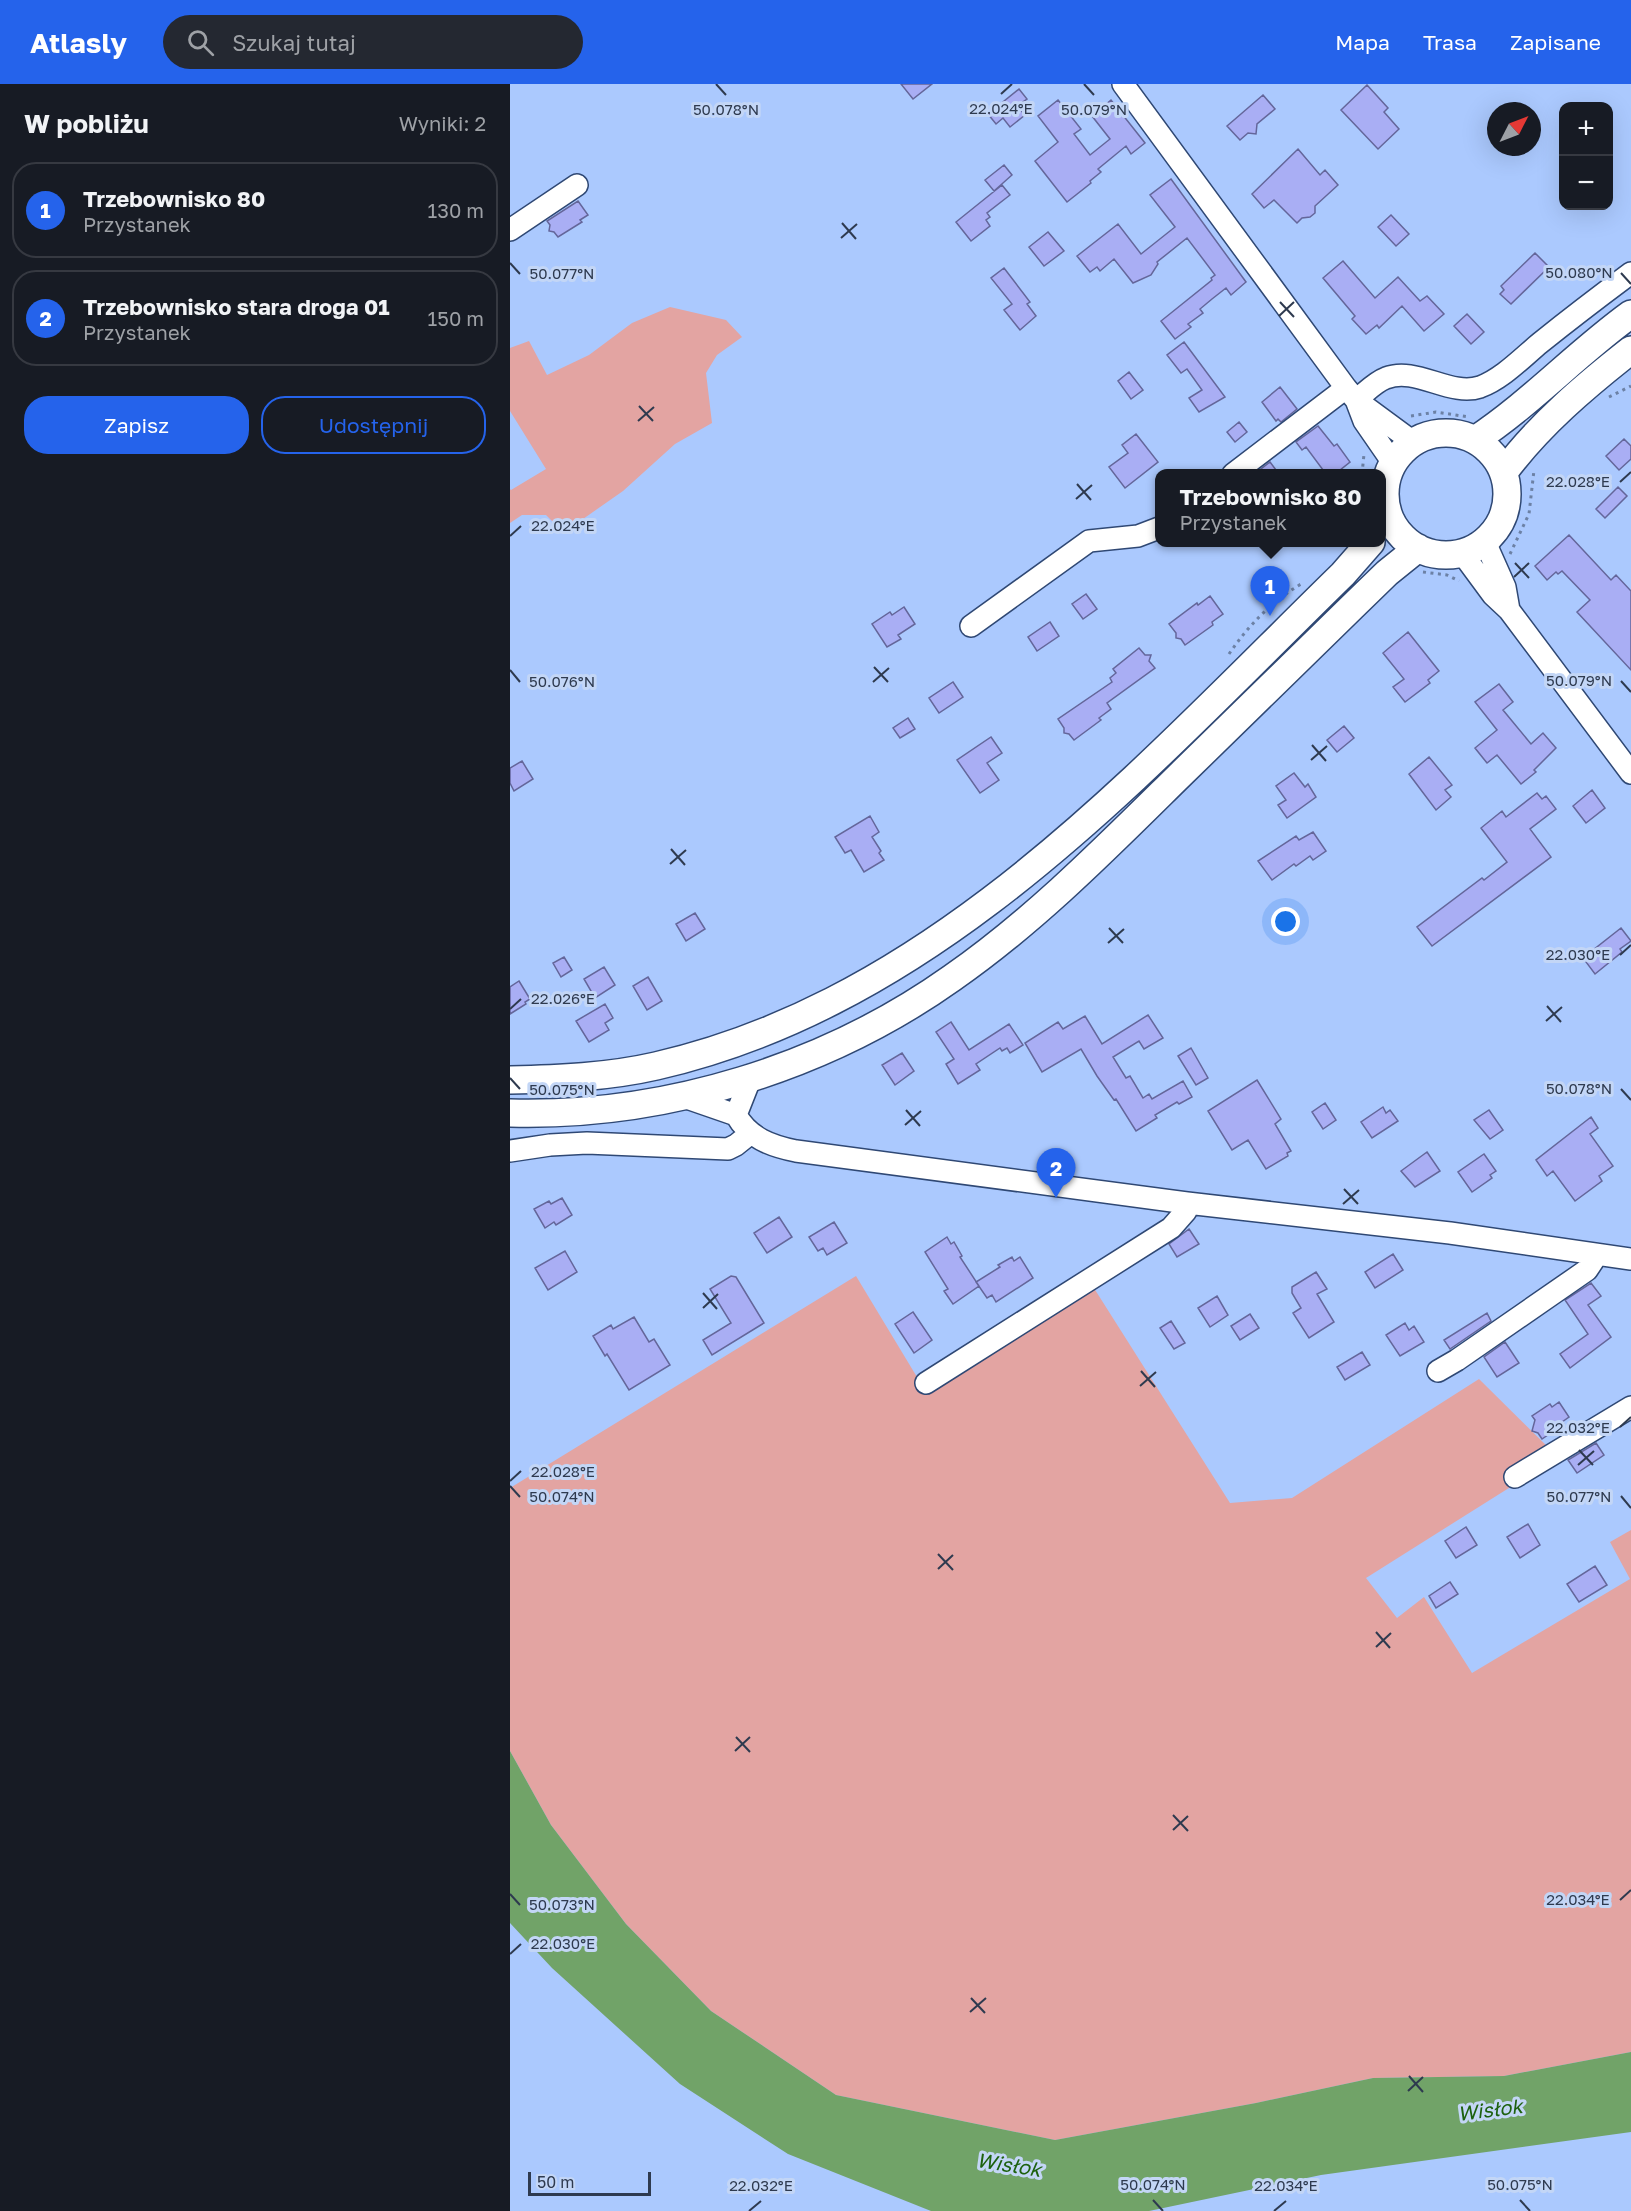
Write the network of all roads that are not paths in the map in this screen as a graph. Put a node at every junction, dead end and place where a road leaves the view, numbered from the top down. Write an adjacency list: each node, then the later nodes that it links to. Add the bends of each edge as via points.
1 (1123, 84): 7 (street)
2 (577, 185): 3 (street)
3 (510, 230)
4 (1631, 273): 7 (street, via 1484,386 1463,389 1399,374)
5 (1631, 314): 8 (main road, via 1498,425)
6 (1631, 350): 12 (main road, via 1570,401)
7 (1351, 394): 9 (street); 10 (street); 11 (street)
8 (1473, 429): 9 (main road, via 1460,434 1428,435); 12 (main road)
9 (1413, 442): 10 (main road)
10 (1393, 463): 13 (main road)
11 (1240, 469)
12 (1504, 472): 17 (main road, via 1508,491 1498,528)
13 (1386, 488)
14 (1386, 522): 18 (main road)
15 (1155, 530): 19 (street, via 1138,536 1089,541)
16 (1367, 547): 21 (main road, via 1105,807 1016,882)
17 (1473, 548): 18 (main road); 20 (street, via 1492,595 1509,610)
18 (1420, 560): 22 (main road, via 1367,593 1105,850)
19 (971, 626)
20 (1631, 773)
21 (928, 945): 22 (main road, via 953,946 958,955); 24 (main road, via 820,1009 736,1043 654,1067 556,1079)
22 (952, 979): 23 (main road, via 860,1034)
23 (751, 1077): 25 (main road); 27 (street)
24 (510, 1080)
25 (681, 1096): 26 (main road, via 586,1110); 27 (street)
26 (510, 1113)
27 (736, 1115): 28 (street)
28 (751, 1133): 29 (street, via 728,1149 587,1143); 30 (street, via 771,1145 796,1151)
29 (510, 1151)
30 (1187, 1203): 31 (street); 34 (street, via 1186,1211 1171,1228)
31 (1594, 1254): 32 (street); 33 (street, via 1587,1270 1578,1277)
32 (1631, 1260)
33 (1438, 1371)
34 (926, 1383)
35 (1631, 1407): 36 (street)
36 (1515, 1477)

